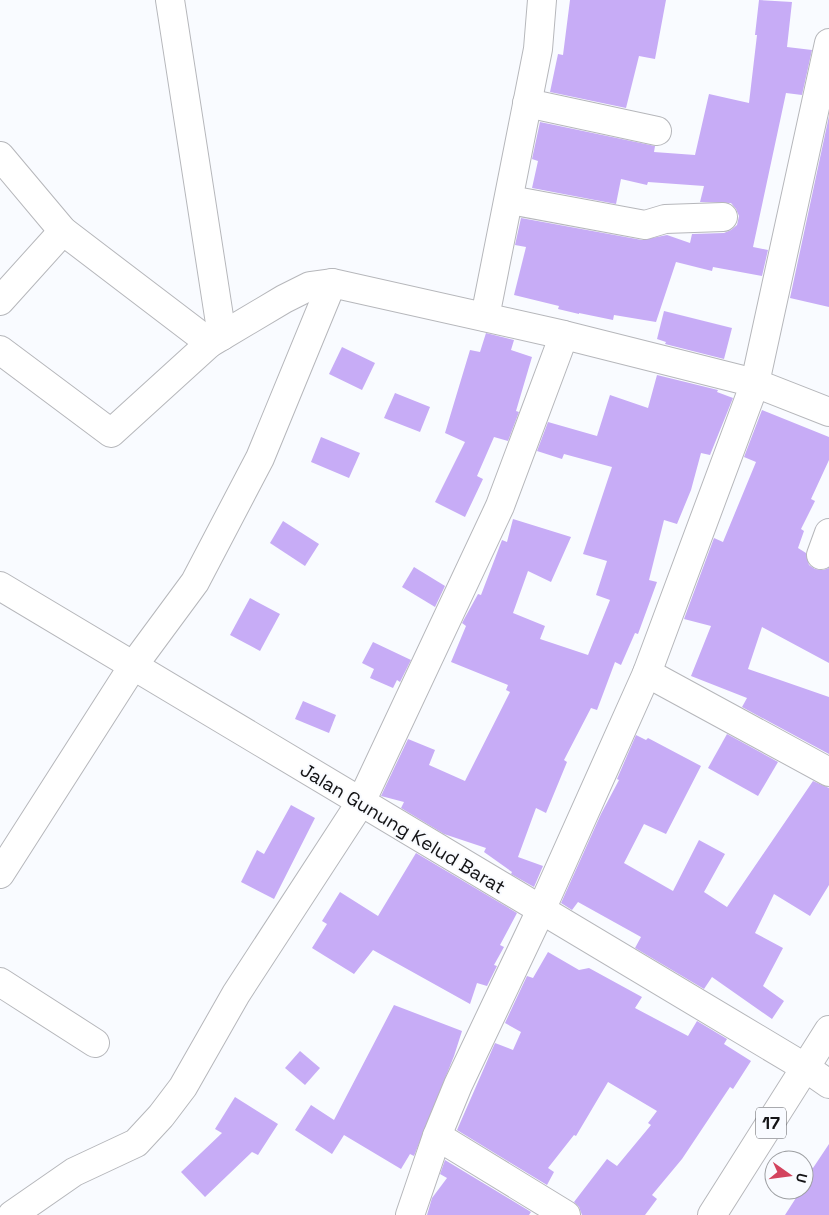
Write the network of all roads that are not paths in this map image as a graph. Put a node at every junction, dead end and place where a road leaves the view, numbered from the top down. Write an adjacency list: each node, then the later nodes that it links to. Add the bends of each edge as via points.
1 (170, 0): 15 (main road)
2 (542, 0): 5 (main road, via 538,49)
3 (829, 44): 4 (main road)
4 (823, 100): 17 (main road)
5 (527, 103): 6 (main road); 8 (main road)
6 (657, 131)
7 (0, 156): 10 (main road)
8 (510, 200): 9 (main road, via 645,225 665,219); 13 (main road)
9 (723, 217)
10 (63, 232): 12 (main road); 15 (main road)
11 (332, 283): 13 (main road); 15 (main road, via 310,286); 20 (main road, via 260,458 195,582)
12 (6, 284)
13 (485, 317): 14 (main road)
14 (564, 335): 17 (main road); 23 (main road, via 500,506)
15 (216, 340): 16 (main road, via 110,433)
16 (0, 350)
17 (755, 384): 18 (main road); 21 (main road)
18 (829, 412)
19 (0, 586): 20 (main road, Jalan Gunung Kelud Barat)
20 (134, 666): 23 (main road, Jalan Gunung Kelud Barat); 24 (main road)
21 (647, 673): 22 (main road); 25 (main road)
22 (829, 772)
23 (361, 802): 25 (main road, Jalan Gunung Kelud Barat); 32 (main road, via 236,994 183,1087 161,1116 136,1143 74,1172)
24 (0, 874)
25 (540, 910): 29 (main road, Jalan Gunung Kelud Barat); 31 (main road)
26 (0, 982): 28 (main road)
27 (829, 1030): 29 (main road, 17)
28 (95, 1043)
29 (806, 1068): 30 (main road, Jalan Gunung Kelud Barat); 35 (main road, 17)
30 (829, 1084)
31 (437, 1136): 33 (main road); 34 (main road)
32 (12, 1215)
33 (410, 1215)
34 (566, 1215)
35 (712, 1215)

